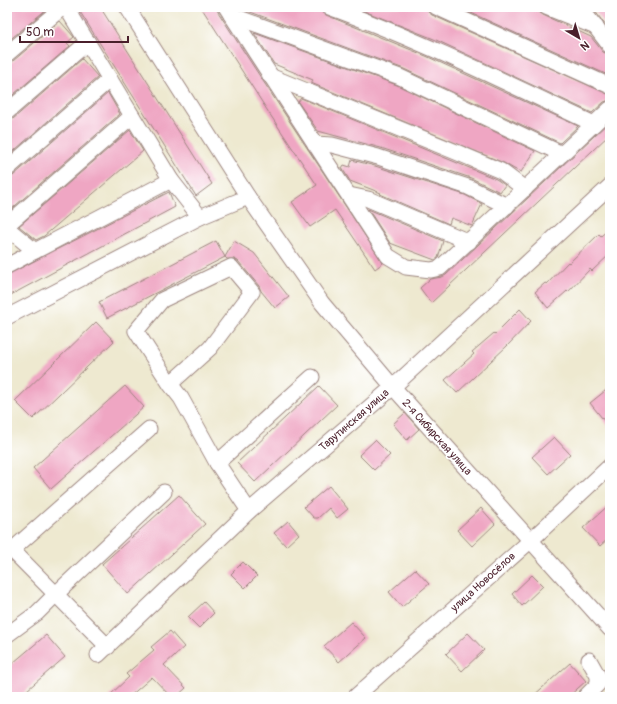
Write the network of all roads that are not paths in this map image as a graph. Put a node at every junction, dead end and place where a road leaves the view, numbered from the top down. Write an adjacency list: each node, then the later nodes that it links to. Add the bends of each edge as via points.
1 (63, 7): 12 (street)
2 (66, 7): 10 (street)
3 (127, 7): 27 (street, 2-я Сибирская улица)
4 (329, 7): 19 (street, via 462,62)
5 (436, 7): 15 (street)
6 (546, 7): 9 (street)
7 (580, 7): 9 (street)
8 (228, 11): 13 (street); 21 (street, via 400,77)
9 (596, 27): 11 (street)
10 (88, 42): 14 (street); 17 (street)
11 (610, 46)
12 (7, 54)
13 (270, 76): 20 (street); 25 (street, via 501,171)
14 (110, 79): 18 (street); 22 (street)
15 (610, 86)
16 (610, 109): 19 (street)
17 (7, 112)
18 (132, 116): 23 (street); 30 (street)
19 (594, 124): 21 (street)
20 (315, 144): 26 (street); 28 (street, via 332,145 378,157 468,187)
21 (562, 154): 25 (street)
22 (7, 169)
23 (171, 180): 29 (street); 33 (street)
24 (610, 186): 38 (street, Тарутинская улица)
25 (525, 189): 28 (street)
26 (348, 195): 32 (street, via 368,198); 32 (street, via 388,256 406,267 431,270 440,268)
27 (248, 197): 29 (street); 38 (street, 2-я Сибирская улица, via 322,303)
28 (507, 206): 32 (street)
29 (200, 217): 35 (street)
30 (7, 225)
31 (7, 228): 33 (street)
32 (468, 242)
33 (35, 251): 34 (street)
34 (7, 266)
35 (7, 317)
36 (312, 377): 40 (street)
37 (170, 384): 37 (street, via 136,331 162,300 231,267 252,292 210,348); 40 (street, via 181,398)
38 (393, 387): 43 (street, Тарутинская улица); 44 (street, 2-я Сибирская улица)
39 (149, 429): 45 (street)
40 (218, 463): 43 (street)
41 (610, 466): 44 (street, улица Новосёлов)
42 (164, 492): 46 (street)
43 (249, 511): 46 (street, Тарутинская улица, via 103,651)
44 (530, 540): 47 (street, 2-я Сибирская улица); 50 (street, улица Новосёлов)
45 (10, 552): 46 (street)
46 (56, 594): 48 (street, via 37,613)
47 (610, 628)
48 (7, 635)
49 (589, 660): 51 (street, via 598,676 598,684)
50 (355, 697)
51 (585, 697)

